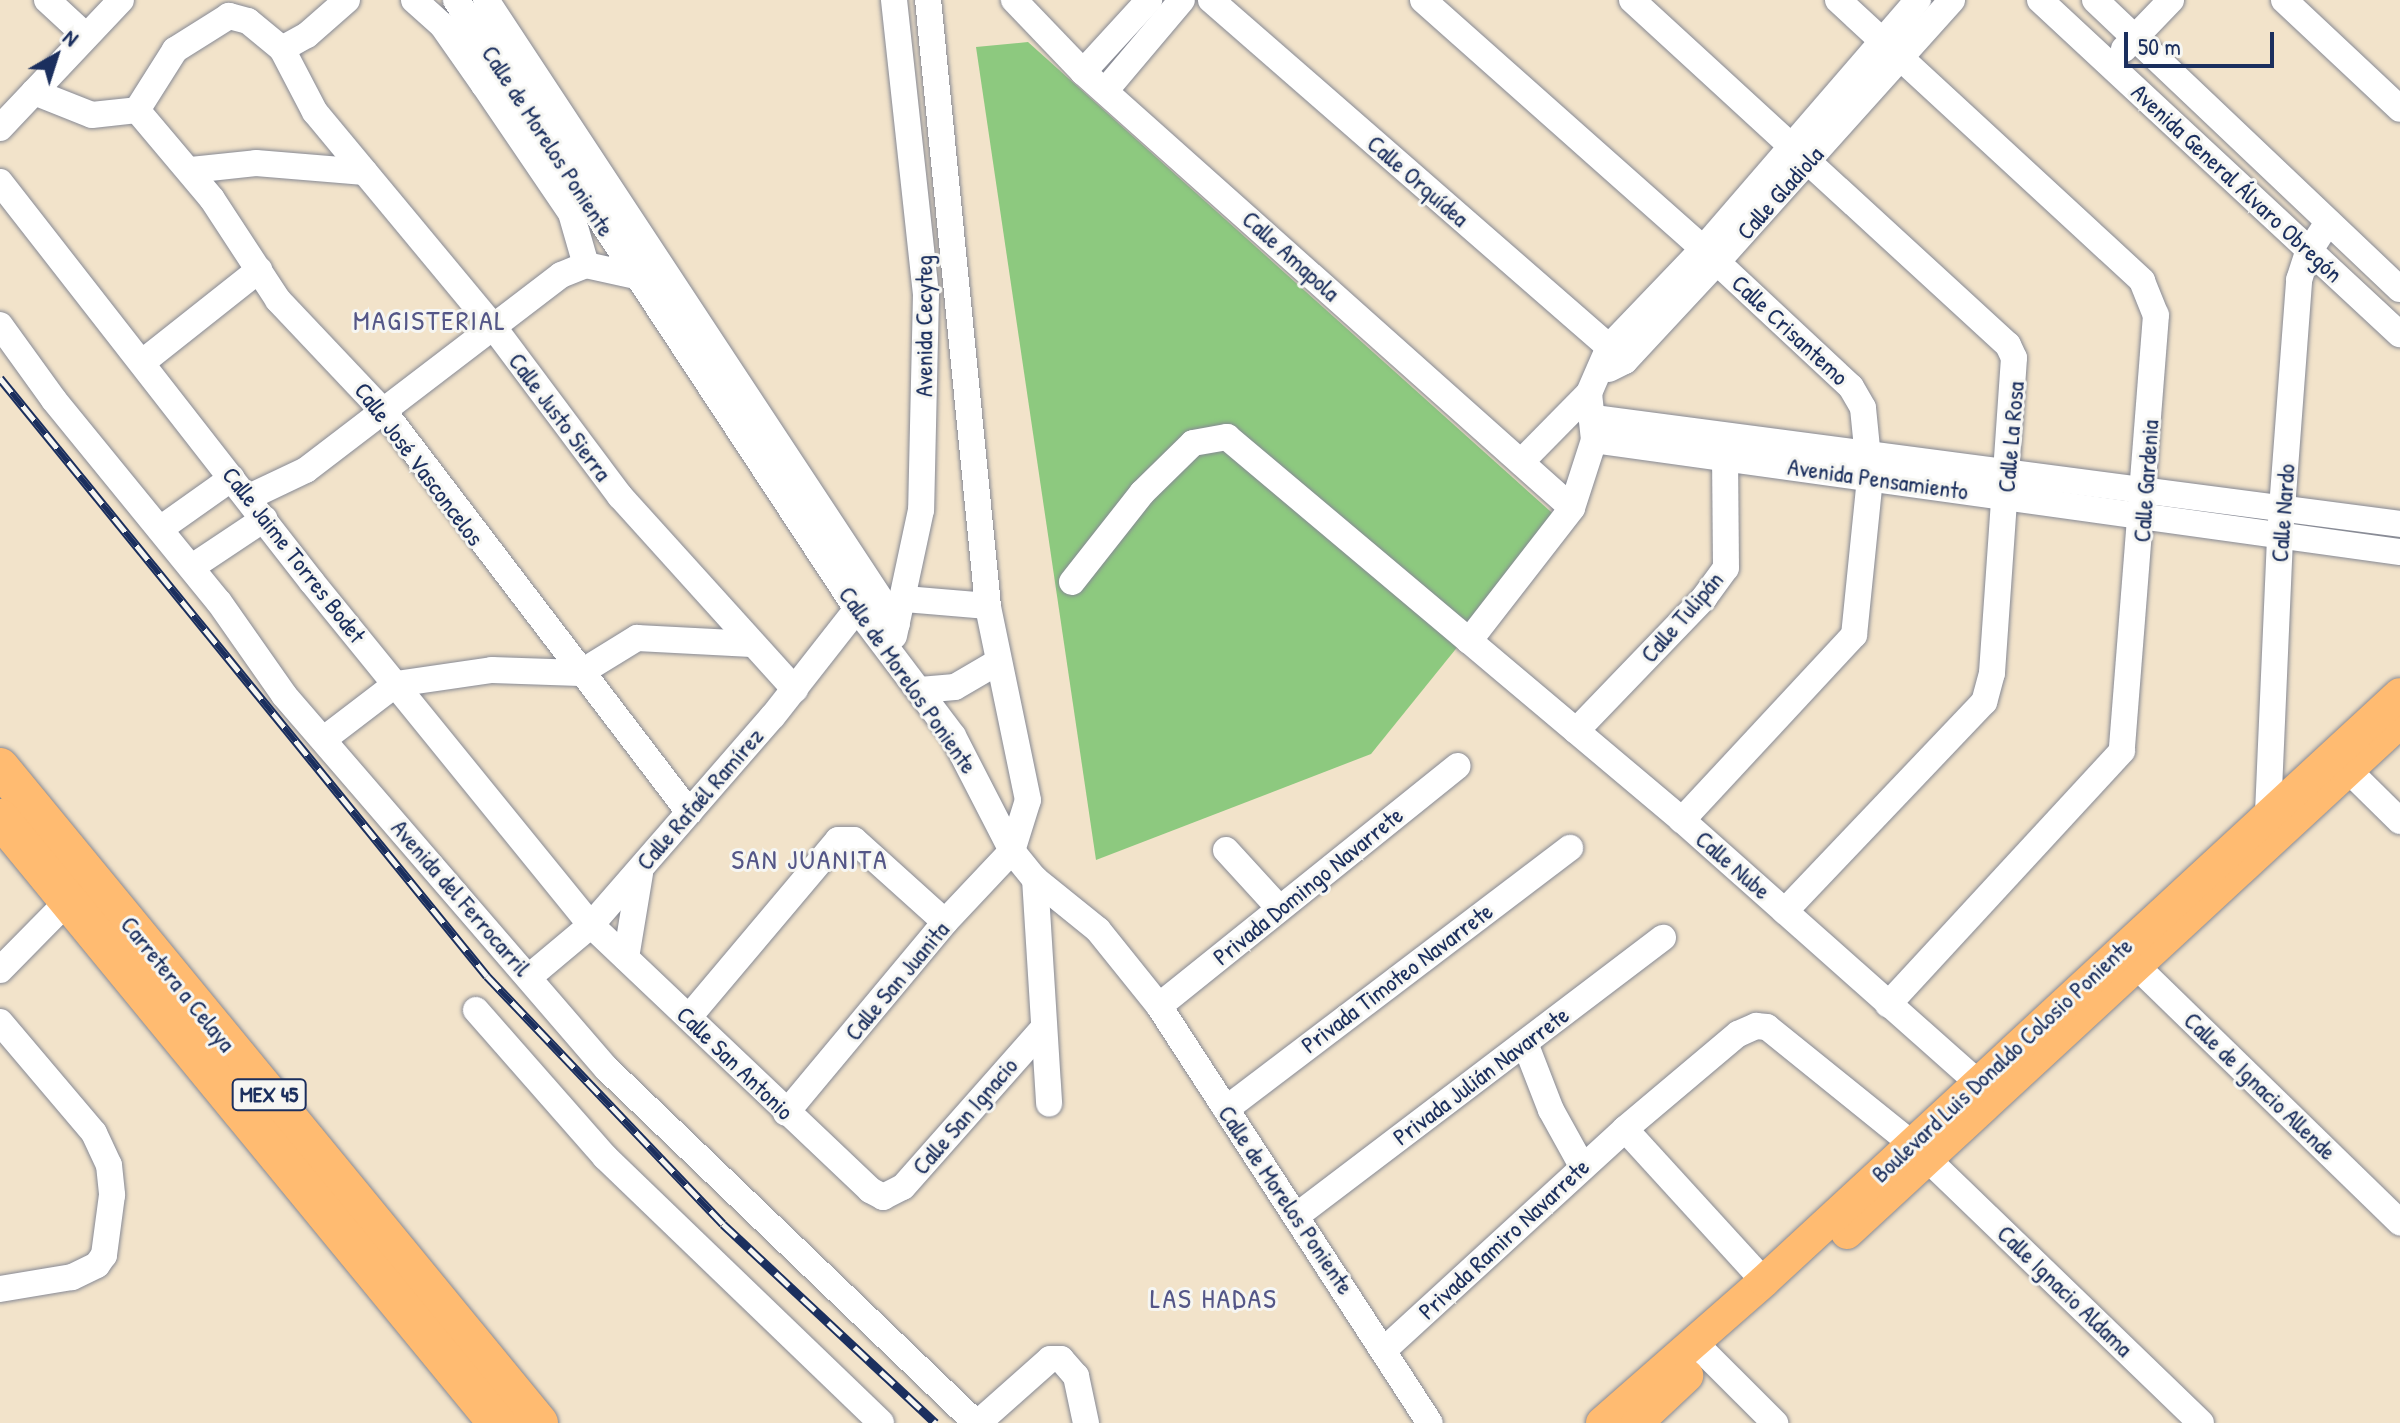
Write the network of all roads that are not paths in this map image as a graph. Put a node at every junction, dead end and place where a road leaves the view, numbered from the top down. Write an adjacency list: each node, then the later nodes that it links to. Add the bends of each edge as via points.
1 (47, 0): 22 (street)
2 (121, 0): 22 (street)
3 (347, 0): 25 (street)
4 (414, 0): 28 (street, via 453,37)
5 (456, 0): 28 (street, Calle de Morelos Poniente)
6 (486, 0): 28 (street, Calle de Morelos Poniente)
7 (894, 0): 70 (street, Avenida Cecyteg, via 926,294 923,479)
8 (928, 0): 71 (street)
9 (1014, 0): 27 (street, Calle Amapola)
10 (1149, 0): 27 (street)
11 (1182, 0): 29 (street)
12 (1211, 0): 49 (street, Calle Orquídea)
13 (1423, 0): 41 (street, Calle Crisantemo)
14 (1632, 0): 34 (street, Calle La Rosa)
15 (1838, 0): 24 (street, Calle Gardenia)
16 (1918, 0): 24 (street, Calle Gladiola)
17 (1952, 0): 24 (street, Calle Gladiola)
18 (2040, 0): 26 (street, Avenida General Álvaro Obregón)
19 (2095, 0): 23 (street, Avenida General Álvaro Obregón)
20 (2171, 0): 23 (street)
21 (2284, 0): 31 (street)
22 (86, 36): 30 (street)
23 (2135, 37): 26 (street); 39 (street, Avenida General Álvaro Obregón)
24 (1893, 50): 34 (street, Calle Gladiola); 59 (street, Calle Gardenia, via 2142,281 2152,299)
25 (284, 52): 32 (street, via 248,21 229,16 181,43); 36 (street, Calle Justo Sierra, via 315,112)
26 (2111, 64): 40 (street, Avenida General Álvaro Obregón)
27 (1083, 72): 29 (street, Calle Amapola)
28 (505, 73): 37 (street, Calle de Morelos Poniente); 52 (street, Calle de Morelos Poniente)
29 (1105, 91): 55 (street, Calle Amapola)
30 (34, 92): 32 (street, via 92,115); 33 (street)
31 (2400, 109)
32 (142, 115): 35 (street, Calle José Vasconcelos)
33 (2, 121)
34 (1802, 153): 41 (street, Calle Gladiola); 57 (street, Calle La Rosa, via 2008,345 2017,373)
35 (191, 170): 36 (street, via 256,163); 43 (street, Calle José Vasconcelos)
36 (365, 172): 47 (street, Calle Justo Sierra)
37 (561, 181): 42 (street); 44 (street, Calle de Morelos Poniente)
38 (0, 182): 50 (street, Calle Jaime Torres Bodet)
39 (2328, 222): 40 (street, Calle Nardo); 45 (street, Avenida General Álvaro Obregón)
40 (2308, 253): 48 (street, Avenida General Álvaro Obregón); 61 (street, Calle Nardo, via 2299,280)
41 (1710, 256): 49 (street, Calle Gladiola); 56 (street, Calle Crisantemo, via 1851,387 1863,408)
42 (586, 265): 44 (street); 47 (street, via 561,275)
43 (259, 270): 50 (street); 53 (street, Calle José Vasconcelos, via 278,300)
44 (636, 276): 52 (street, Calle de Morelos Poniente)
45 (2400, 289)
46 (0, 325): 65 (street, Avenida del Ferrocarril)
47 (492, 325): 53 (street); 75 (street, Calle Justo Sierra, via 620,496)
48 (2400, 334)
49 (1617, 354): 51 (street, Calle Gladiola)
50 (144, 361): 58 (street, Calle Jaime Torres Bodet)
51 (1594, 406): 54 (street, Avenida Pensamiento); 55 (street, Calle Gladiola); 60 (street)
52 (738, 408): 72 (street, Calle de Morelos Poniente); 73 (street, Calle de Morelos Poniente)
53 (385, 413): 58 (street, via 306,470); 78 (street, Calle José Vasconcelos)
54 (1725, 444): 56 (street, Avenida Pensamiento); 84 (street, Calle Tulipán, via 1726,568 1704,598)
55 (1521, 462): 60 (street, Calle Amapola)
56 (1869, 466): 57 (street, Avenida Pensamiento); 92 (street, Calle Crisantemo, via 1857,621 1847,648)
57 (2007, 485): 59 (street, Avenida Pensamiento); 63 (street, Avenida Pensamiento); 101 (street, Calle La Rosa, via 1992,673 1984,702)
58 (240, 488): 62 (street, Calle Jaime Torres Bodet); 65 (street)
59 (2146, 491): 61 (street, Avenida Pensamiento); 63 (street, Calle Gardenia)
60 (1572, 508): 74 (street)
61 (2283, 508): 64 (street, Avenida Pensamiento); 66 (street, Calle Nardo)
62 (264, 519): 68 (street); 79 (street, Calle Jaime Torres Bodet)
63 (2143, 519): 66 (street, Avenida Pensamiento); 109 (street, Calle Gardenia, via 2122,751)
64 (2400, 524)
65 (160, 529): 68 (street, Avenida del Ferrocarril)
66 (2280, 535): 67 (street, Avenida Pensamiento); 90 (street, Calle Nardo)
67 (2400, 552)
68 (192, 567): 85 (street, Avenida del Ferrocarril, via 268,674)
69 (1072, 582): 74 (street, Calle Nube, via 1142,493 1193,443 1227,437)
70 (905, 599): 71 (street); 73 (street, Avenida Cecyteg)
71 (988, 606): 77 (street)
72 (857, 609): 76 (street, Calle de Morelos Poniente); 80 (street, Calle Rafaél Ramírez)
73 (897, 624): 76 (street, Avenida Cecyteg)
74 (1469, 641): 84 (street, Calle Nube)
75 (752, 644): 78 (street, via 637,638); 80 (street, Calle Justo Sierra)
76 (893, 651): 81 (street, Calle de Morelos Poniente)
77 (998, 662): 81 (street, via 955,687); 96 (street, via 1028,781 1028,800)
78 (580, 673): 79 (street, via 492,670); 89 (street, Calle José Vasconcelos)
79 (396, 684): 85 (street); 103 (street, Calle Jaime Torres Bodet)
80 (795, 690): 89 (street, Calle Rafaél Ramírez)
81 (920, 690): 96 (street, Calle de Morelos Poniente, via 967,759)
82 (2400, 694): 86 (main road, Boulevard Luis Donaldo Colosio Poniente)
83 (2400, 722): 86 (main road, Boulevard Luis Donaldo Colosio Poniente)
84 (1576, 731): 92 (street, Calle Nube)
85 (324, 739): 108 (street, Avenida del Ferrocarril)
86 (2341, 763): 90 (main road, Boulevard Luis Donaldo Colosio Poniente); 93 (street); 106 (main road, Boulevard Luis Donaldo Colosio Poniente)
87 (1457, 766): 100 (street, Privada Domingo Navarrete)
88 (0, 767): 131 (highway, Carretera a Celaya / MEX 45)
89 (689, 812): 97 (street, Calle Rafaél Ramírez)
90 (2268, 813): 106 (main road, Boulevard Luis Donaldo Colosio Poniente)
91 (0, 818): 99 (highway, Carretera a Celaya / MEX 45)
92 (1682, 820): 101 (street, Calle Nube)
93 (2400, 821)
94 (1570, 848): 118 (street, Privada Timoteo Navarrete)
95 (1226, 850): 100 (street)
96 (1012, 851): 98 (street, Calle de Morelos Poniente); 102 (street, Calle San Juanita)
97 (642, 865): 103 (street, Calle Rafaél Ramírez); 105 (street)
98 (1035, 879): 110 (street, Calle de Morelos Poniente, via 1098,930); 114 (street)
99 (68, 901): 107 (street); 130 (highway, Carretera a Celaya / MEX 45)
100 (1279, 908): 110 (street, Privada Domingo Navarrete)
101 (1785, 911): 109 (street, Calle Nube)
102 (945, 922): 112 (street, via 854,840 838,840); 119 (street, Calle San Juanita)
103 (591, 925): 105 (street, Calle San Antonio); 108 (street, Calle Rafaél Ramírez)
104 (1663, 938): 115 (street, Privada Julián Navarrete)
105 (626, 958): 112 (street, Calle San Antonio)
106 (2129, 959): 116 (main road, Boulevard Luis Donaldo Colosio Poniente); 125 (street, Calle de Ignacio Allende)
107 (0, 970)
108 (529, 977): 133 (street, Avenida del Ferrocarril, via 607,1069 701,1163)
109 (1888, 1005): 116 (street, Calle Nube)
110 (1159, 1006): 118 (street, Calle de Morelos Poniente)
111 (476, 1010): 132 (street, via 605,1157)
112 (689, 1017): 119 (street, Calle San Antonio)
113 (0, 1022): 127 (street, via 94,1133 109,1165 112,1195 104,1255 97,1265 72,1277)
114 (1043, 1029): 117 (street); 123 (street, Calle San Ignacio, via 903,1187)
115 (1525, 1043): 122 (street, via 1551,1110); 124 (street, Privada Julián Navarrete)
116 (1985, 1088): 121 (main road, Boulevard Luis Donaldo Colosio Poniente)
117 (1049, 1104)
118 (1226, 1109): 124 (street, Calle de Morelos Poniente)
119 (786, 1113): 123 (street, Calle San Antonio)
120 (1625, 1129): 121 (street, Privada Ramiro Navarrete, via 1738,1034 1756,1026 1767,1027); 122 (street, Privada Ramiro Navarrete); 126 (street)
121 (1920, 1150): 126 (main road, Boulevard Luis Donaldo Colosio Poniente); 129 (main road, Boulevard Luis Donaldo Colosio Poniente); 139 (street, Calle Ignacio Aldama)
122 (1582, 1166): 128 (street, Privada Ramiro Navarrete)
123 (883, 1197)
124 (1299, 1214): 128 (street, Calle de Morelos Poniente)
125 (2400, 1222)
126 (1764, 1281): 129 (main road, Boulevard Luis Donaldo Colosio Poniente)
127 (0, 1289)
128 (1384, 1350): 135 (street, Calle de Morelos Poniente)
129 (1701, 1350): 136 (main road, Boulevard Luis Donaldo Colosio Poniente); 137 (main road, Boulevard Luis Donaldo Colosio Poniente); 138 (street)
130 (497, 1423)
131 (539, 1423)
132 (881, 1423)
133 (977, 1423): 134 (street, via 1050,1359 1061,1359 1076,1376)
134 (1086, 1423)
135 (1430, 1423)
136 (1602, 1423)
137 (1637, 1423)
138 (1775, 1423)
139 (2201, 1423)

